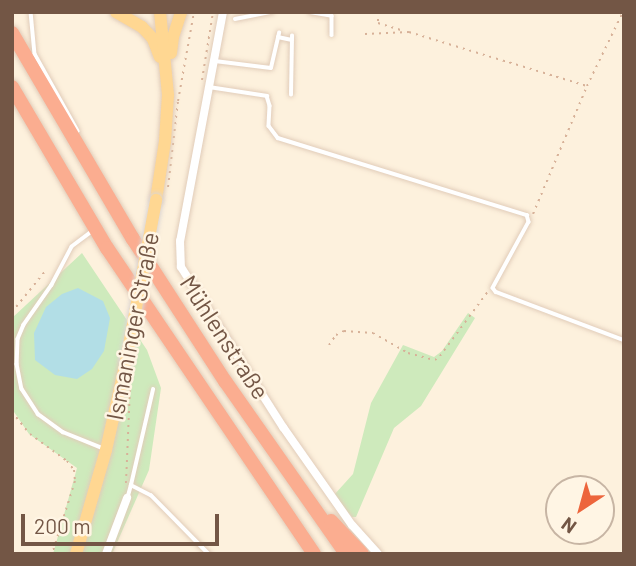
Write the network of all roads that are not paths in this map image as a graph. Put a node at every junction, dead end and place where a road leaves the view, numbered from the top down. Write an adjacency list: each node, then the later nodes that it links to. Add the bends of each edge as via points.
1 (32, 12): 16 (lane, via 35,54 90,153)
2 (116, 12): 14 (main road, via 153,38)
3 (160, 12): 14 (main road)
4 (181, 12): 14 (main road, via 173,37)
5 (223, 12): 11 (street, Mühlenstraße)
6 (272, 12): 8 (lane)
7 (310, 12): 10 (lane, via 332,16)
8 (235, 19)
9 (12, 33): 16 (highway)
10 (332, 35)
11 (213, 61): 13 (street, Mühlenstraße); 15 (lane, via 271,68 278,35 292,38)
12 (12, 87): 17 (highway)
13 (209, 87): 18 (lane, via 267,96 269,126 278,138 530,217 492,288); 32 (street, Mühlenstraße, via 180,241 178,258 184,275 282,427)
14 (168, 95): 20 (main road, Ismaninger Straße, bridge, via 156,200)
15 (291, 95)
16 (97, 182): 22 (highway)
17 (96, 229): 20 (lane, via 72,247 24,325 17,364 22,389 38,414 63,432); 24 (highway)
18 (624, 340)
19 (153, 390): 21 (lane)
20 (107, 450): 25 (main road, Ismaninger Straße)
21 (131, 485): 23 (lane); 27 (lane, via 151,495)
22 (296, 485): 30 (highway); 31 (highway)
23 (127, 498): 26 (street)
24 (274, 498): 28 (highway); 29 (highway)
25 (76, 554)
26 (106, 554)
27 (209, 554)
28 (302, 554)
29 (314, 554)
30 (346, 554)
31 (362, 554)
32 (378, 554)

